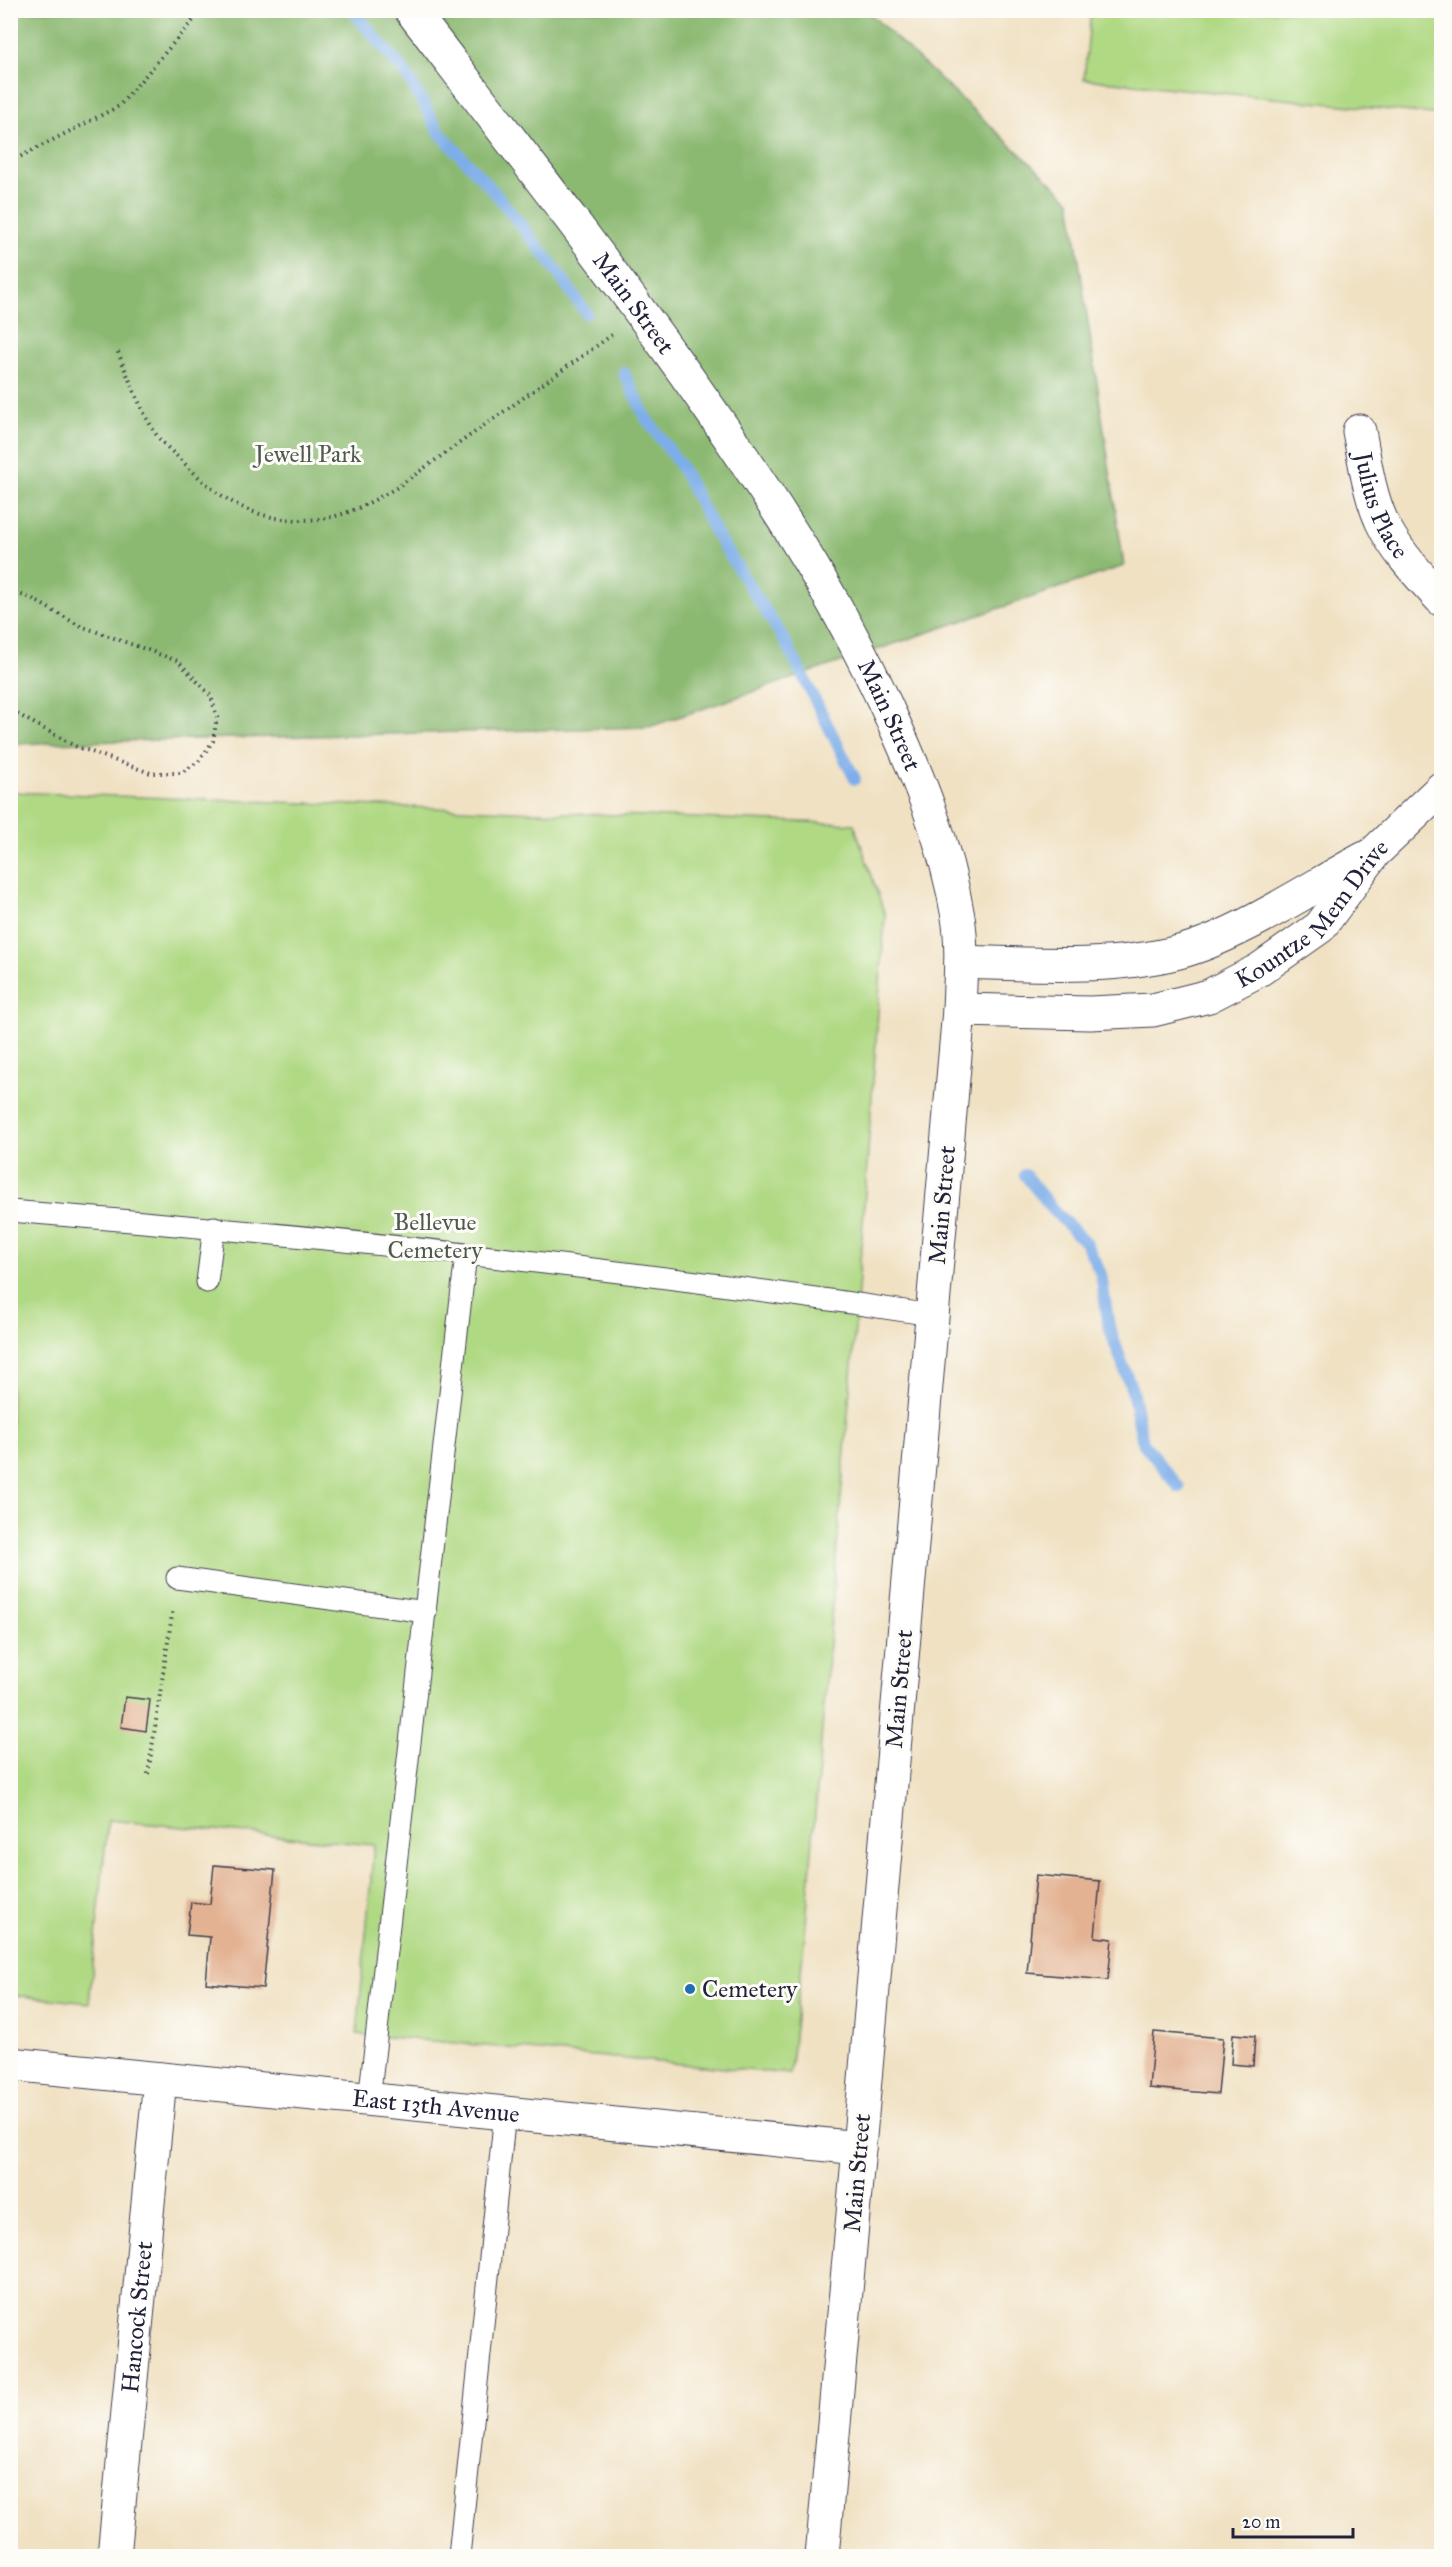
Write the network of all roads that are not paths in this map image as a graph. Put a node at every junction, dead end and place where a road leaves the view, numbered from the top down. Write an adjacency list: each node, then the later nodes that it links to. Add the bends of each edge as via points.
1 (411, 10): 6 (street, Main Street, via 643,315 790,528 862,653 902,740 946,860 958,919)
2 (1359, 431): 3 (street, Julius Place, via 1370,489 1383,522 1404,557)
3 (1442, 600)
4 (1442, 788): 5 (street)
5 (1375, 852): 6 (street, Kountze Mem Drive, via 1230,931 1181,951 1137,961 1074,965); 7 (street, Kountze Mem Drive, via 1320,927 1259,970 1209,996 1153,1010)
6 (961, 962): 7 (street, Main Street)
7 (959, 1010): 12 (street, Main Street)
8 (10, 1211): 9 (lane)
9 (214, 1227): 10 (lane); 11 (lane)
10 (466, 1254): 12 (lane); 14 (lane)
11 (207, 1282)
12 (932, 1315): 19 (street, Main Street)
13 (177, 1578): 14 (lane)
14 (426, 1612): 17 (lane)
15 (10, 2064): 16 (street, East 13th Avenue)
16 (160, 2079): 17 (street, East 13th Avenue); 20 (street, Hancock Street)
17 (369, 2100): 18 (street, East 13th Avenue)
18 (505, 2113): 19 (street, East 13th Avenue); 21 (lane)
19 (859, 2148): 22 (street, Main Street)
20 (114, 2556)
21 (459, 2556)
22 (822, 2556)

